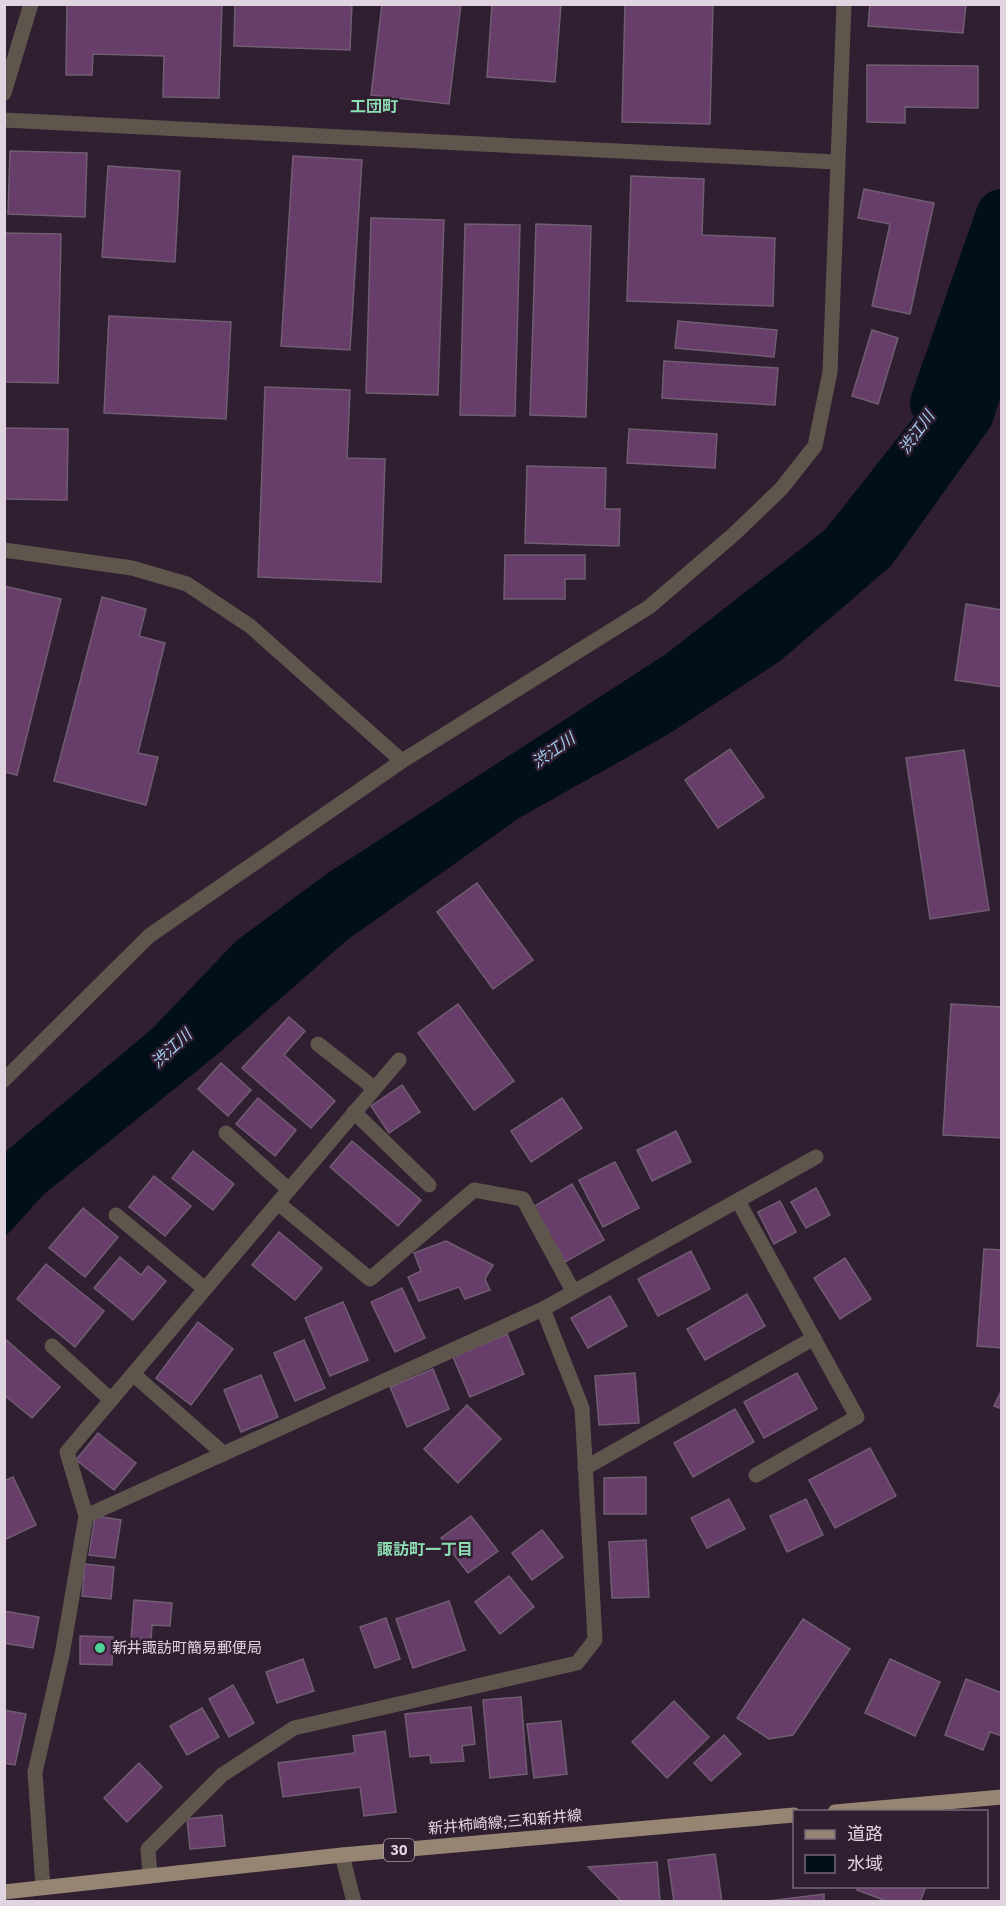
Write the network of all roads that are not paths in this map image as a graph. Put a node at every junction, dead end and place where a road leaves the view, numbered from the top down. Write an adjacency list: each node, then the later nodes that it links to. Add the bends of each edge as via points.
1 (31, 4): 3 (street)
2 (844, 4): 5 (street)
3 (4, 93)
4 (4, 120): 5 (street)
5 (837, 162): 7 (street, via 830,372 814,446 781,489 649,607)
6 (4, 550): 7 (street, via 132,568 187,584 250,626)
7 (402, 761): 10 (street, via 149,936)
8 (318, 1044): 11 (street)
9 (399, 1060): 11 (street)
10 (4, 1080)
11 (374, 1088): 12 (street)
12 (354, 1112): 15 (street); 16 (street)
13 (226, 1133): 16 (street)
14 (816, 1157): 17 (street)
15 (429, 1185)
16 (289, 1190): 18 (street)
17 (738, 1201): 21 (street); 23 (street)
18 (278, 1203): 20 (street); 21 (street, via 370,1279 474,1190 523,1199)
19 (116, 1215): 20 (street)
20 (205, 1288): 25 (street)
21 (573, 1292): 22 (street)
22 (543, 1309): 27 (street); 28 (street, via 582,1408)
23 (814, 1338): 28 (street); 29 (street, via 857,1417)
24 (52, 1346): 26 (street)
25 (133, 1374): 26 (street); 27 (street)
26 (111, 1400): 30 (street, via 67,1452)
27 (224, 1454): 30 (street)
28 (585, 1468): 35 (street, via 595,1640 577,1663 294,1728 222,1775 148,1849)
29 (756, 1475)
30 (86, 1516): 37 (street, via 62,1655 35,1772)
31 (1002, 1797): 32 (main road)
32 (857, 1810)
33 (793, 1815): 34 (main road, 新井柿崎線;三和新井線 / 30)
34 (342, 1855): 35 (main road, 新井柿崎線;三和新井線 / 30); 38 (street)
35 (150, 1876): 37 (main road, 新井柿崎線;三和新井線 / 30)
36 (4, 1892): 37 (main road, 新井柿崎線;三和新井線 / 30)
37 (31, 1893)
38 (354, 1902)

